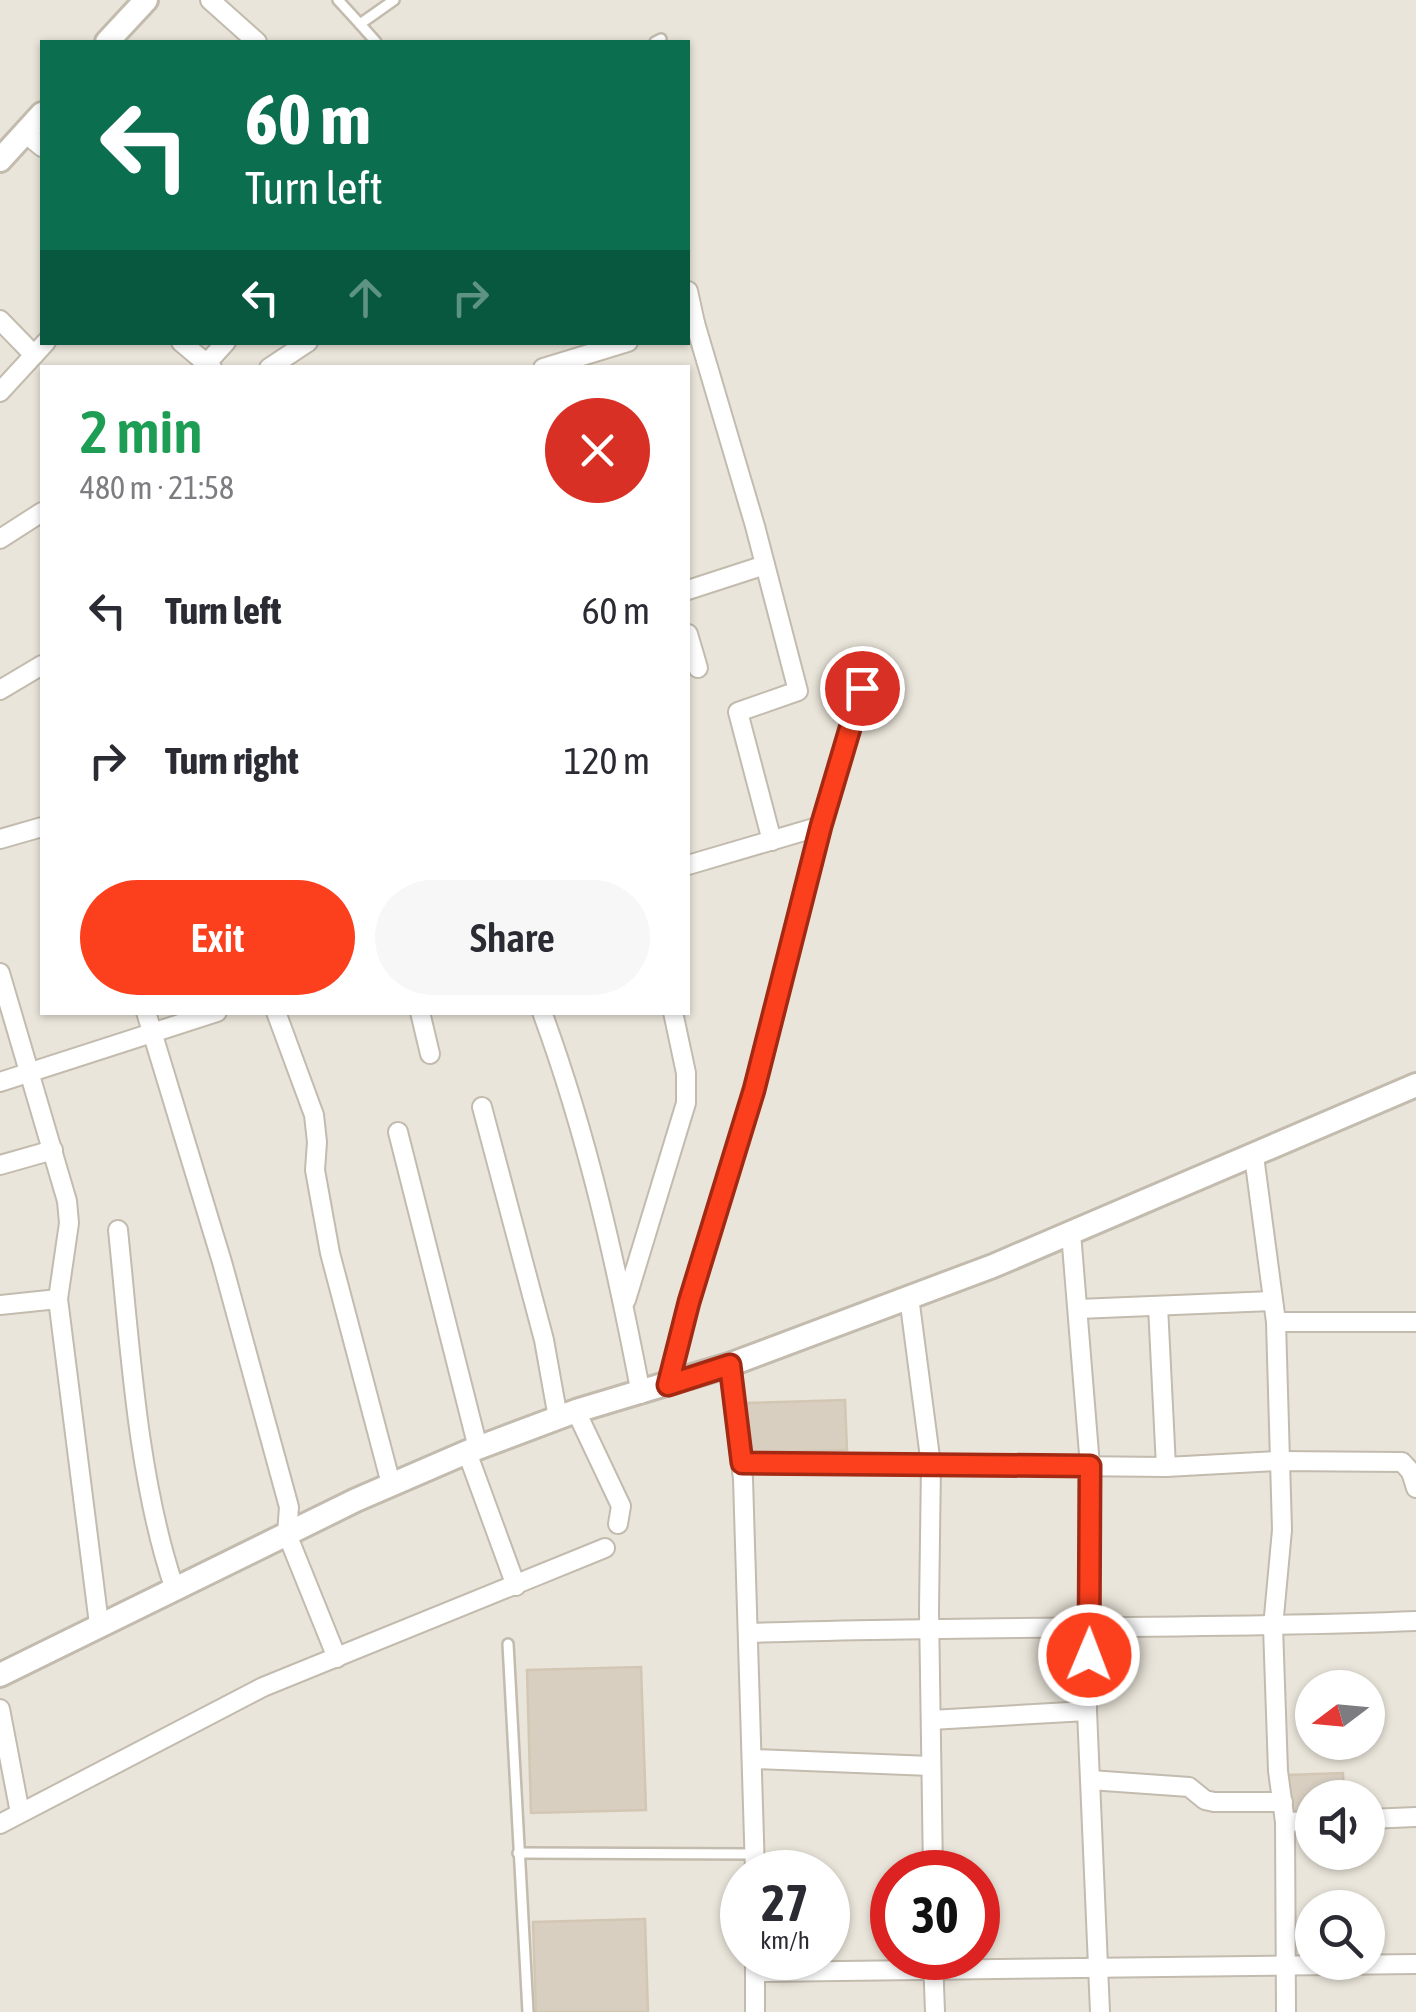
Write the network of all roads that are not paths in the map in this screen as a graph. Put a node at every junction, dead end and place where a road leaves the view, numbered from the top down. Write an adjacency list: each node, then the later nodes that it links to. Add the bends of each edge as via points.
1 (146, 0): 6 (street)
2 (210, 0): 7 (street)
3 (338, 0): 5 (lane)
4 (394, 0): 5 (lane)
5 (360, 24): 8 (lane)
6 (109, 40)
7 (255, 40)
8 (374, 40)
9 (34, 140): 10 (street)
10 (0, 160)
11 (0, 320): 16 (street)
12 (691, 324): 23 (street)
13 (185, 345): 17 (street)
14 (304, 345): 18 (street)
15 (618, 345): 19 (street)
16 (40, 349): 20 (street)
17 (210, 365)
18 (274, 365)
19 (552, 365)
20 (0, 392)
21 (40, 513): 22 (street)
22 (0, 539)
23 (765, 565): 24 (street); 33 (street, via 798,691 738,712)
24 (690, 589)
25 (690, 641): 27 (street)
26 (40, 666): 29 (street)
27 (698, 668)
28 (862, 688): 30 (street)
29 (0, 690)
30 (821, 826): 33 (street); 64 (street, via 754,1090)
31 (40, 829): 32 (street)
32 (0, 840)
33 (772, 840): 34 (street)
34 (690, 864)
35 (0, 973): 44 (street)
36 (147, 1015): 42 (street)
37 (208, 1015): 42 (street)
38 (277, 1015): 73 (street, via 314,1114 315,1170 330,1253)
39 (421, 1015): 43 (street)
40 (543, 1015): 58 (street, via 573,1096)
41 (674, 1015): 58 (street, via 686,1103)
42 (152, 1034): 44 (street); 76 (street, via 290,1507)
43 (430, 1054)
44 (27, 1073): 45 (street); 49 (street)
45 (0, 1082)
46 (1416, 1085): 50 (street)
47 (482, 1107): 66 (street)
48 (398, 1132): 67 (street)
49 (53, 1150): 51 (street); 55 (street, via 69,1222)
50 (1254, 1156): 53 (street); 56 (street)
51 (0, 1165)
52 (118, 1230): 79 (street, via 136,1396 160,1547)
53 (1071, 1233): 54 (street); 60 (street)
54 (909, 1297): 63 (street); 70 (street)
55 (58, 1299): 57 (street); 81 (street)
56 (1273, 1300): 59 (street); 61 (street)
57 (0, 1305)
58 (624, 1305): 65 (street)
59 (1158, 1306): 60 (street); 72 (street)
60 (1078, 1309): 71 (street)
61 (1276, 1322): 62 (street); 68 (street)
62 (1416, 1322)
63 (730, 1365): 64 (street); 69 (street)
64 (668, 1385): 65 (street)
65 (641, 1394): 66 (street)
66 (567, 1415): 67 (street); 75 (street, via 621,1506)
67 (472, 1450): 73 (street); 78 (street)
68 (1278, 1461): 72 (street); 74 (street, via 1402,1462); 84 (street, via 1282,1530)
69 (742, 1463): 70 (street); 85 (street)
70 (931, 1465): 71 (street); 82 (street)
71 (1090, 1466): 72 (street); 83 (street)
72 (1166, 1467)
73 (392, 1484): 76 (street)
74 (1416, 1488)
75 (618, 1524)
76 (288, 1534): 79 (street); 87 (street)
77 (605, 1548): 78 (street)
78 (516, 1586): 87 (street)
79 (174, 1587): 81 (street)
80 (1416, 1621): 84 (street)
81 (99, 1624): 88 (street)
82 (930, 1626): 83 (street); 85 (street); 91 (street)
83 (1090, 1626): 84 (street); 90 (street)
84 (1273, 1627): 95 (street)
85 (750, 1632): 92 (street)
86 (508, 1644): 104 (lane)
87 (337, 1658): 96 (street, via 263,1688)
88 (0, 1675)
89 (0, 1709): 96 (street)
90 (1087, 1711): 91 (street); 94 (street)
91 (931, 1720): 93 (street)
92 (752, 1759): 93 (street); 102 (street)
93 (931, 1766): 103 (street)
94 (1090, 1780): 95 (street, via 1189,1787 1214,1802); 108 (street)
95 (1282, 1802): 99 (street)
96 (20, 1812): 101 (street)
97 (1416, 1817): 98 (street)
98 (1385, 1818)
99 (1285, 1822): 100 (street); 109 (street)
100 (1295, 1822)
101 (0, 1824)
102 (755, 1850)
103 (932, 1850)
104 (518, 1853): 105 (lane); 112 (lane)
105 (720, 1862)
106 (1416, 1964): 109 (street)
107 (1000, 1965): 108 (street)
108 (1099, 1968): 109 (street); 115 (street)
109 (1284, 1968): 116 (street)
110 (755, 1980): 113 (street)
111 (934, 1980): 114 (street)
112 (528, 2012)
113 (755, 2012)
114 (935, 2012)
115 (1100, 2012)
116 (1286, 2012)

